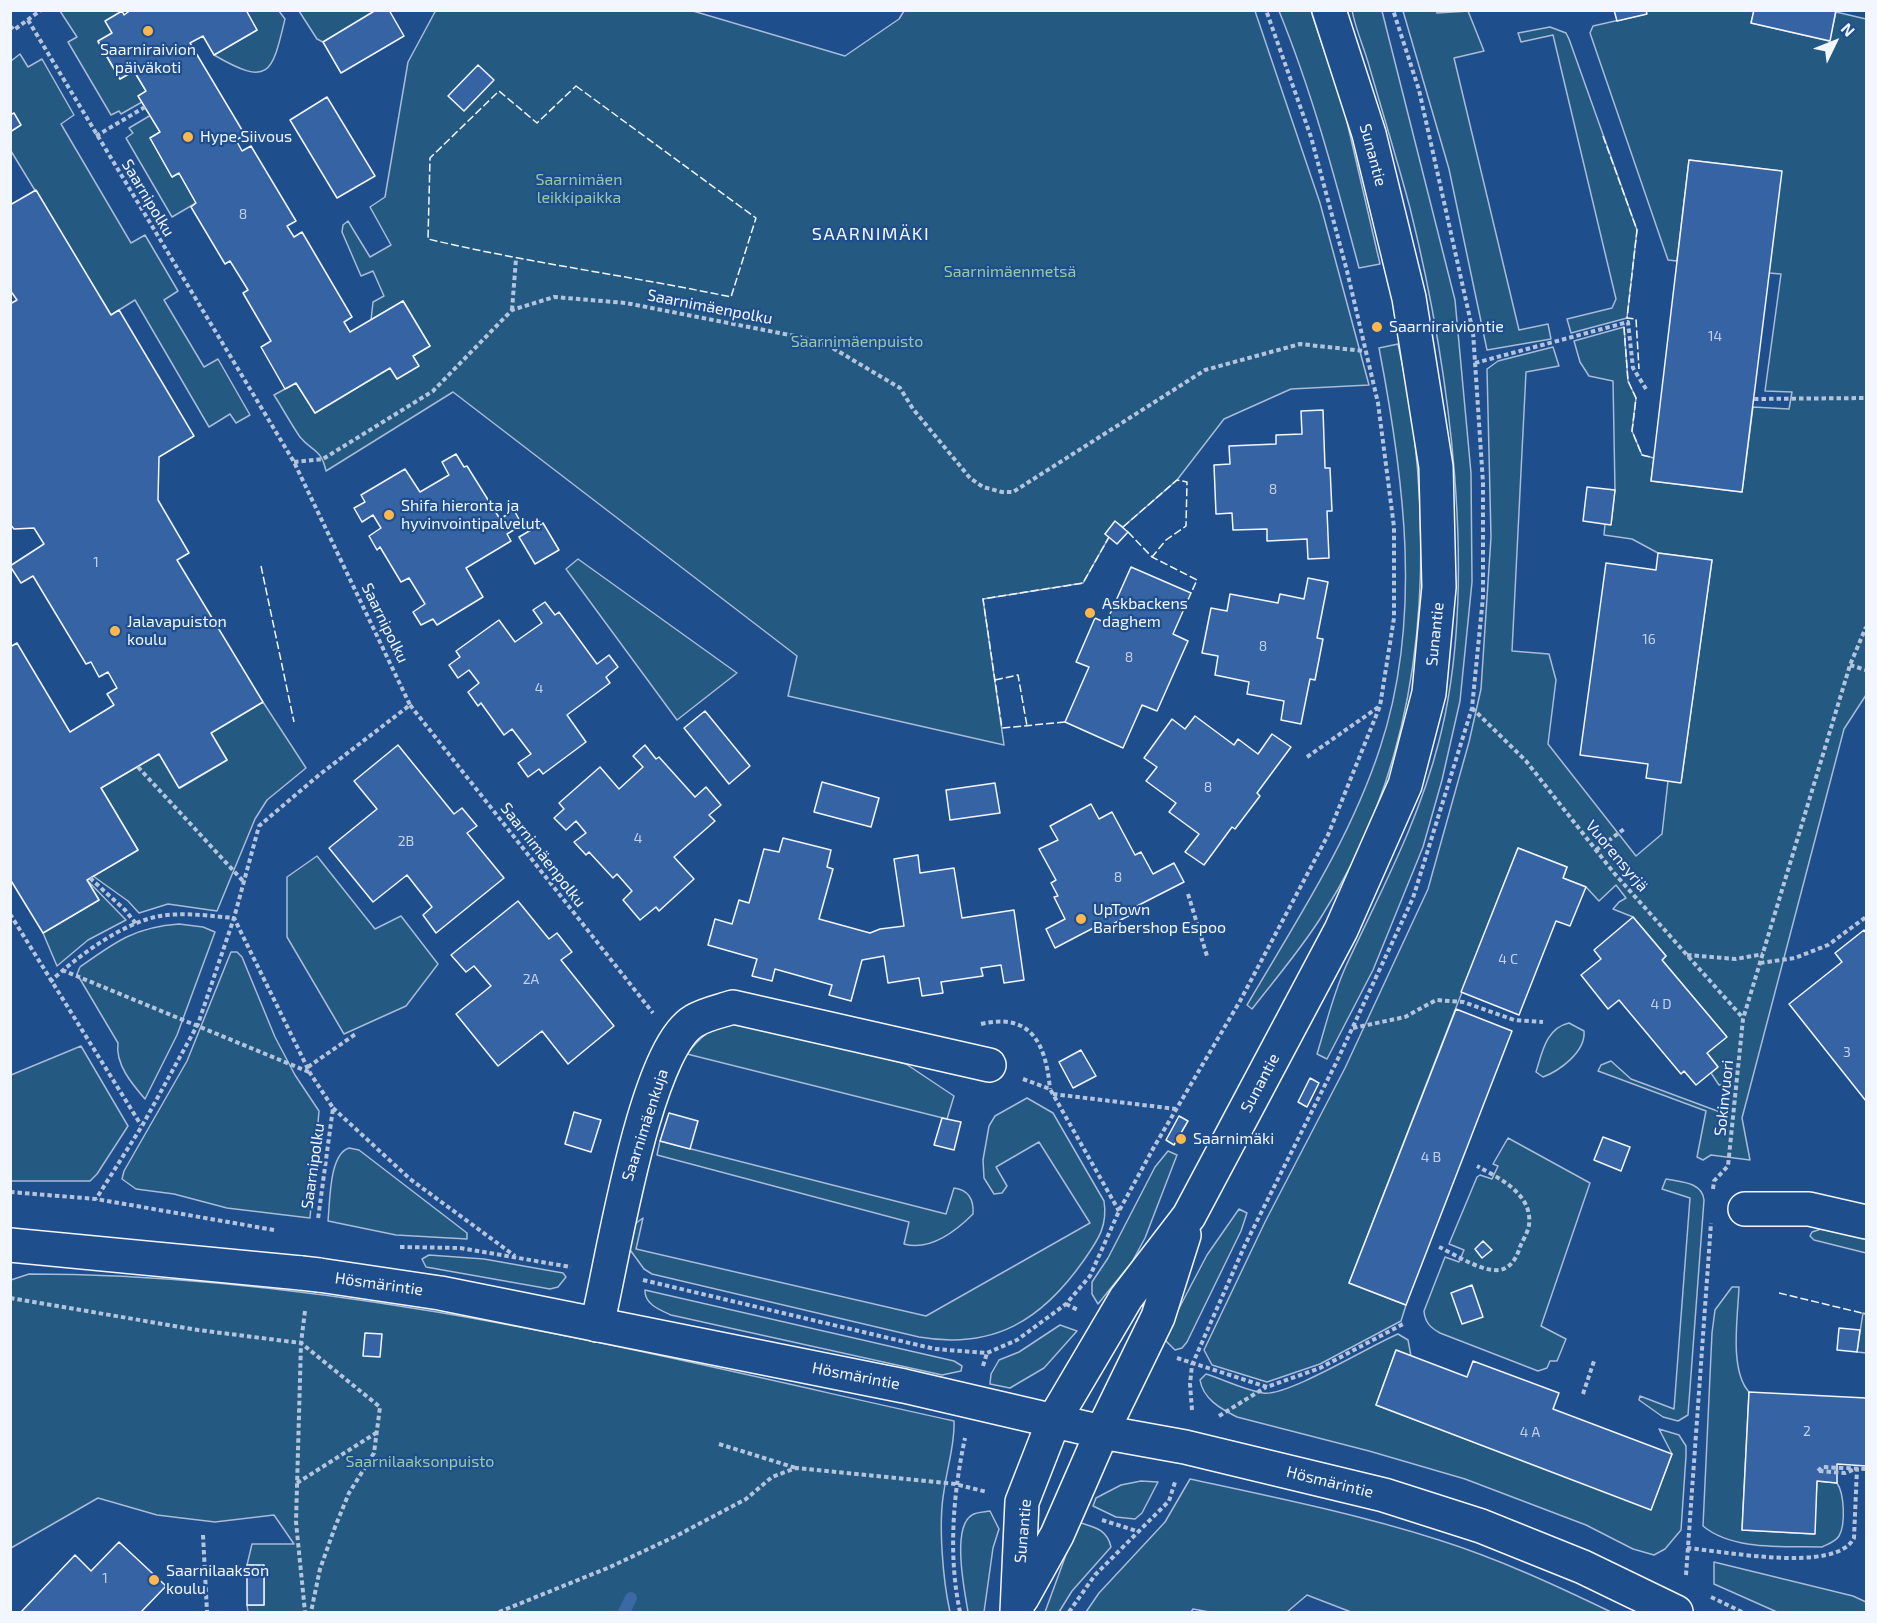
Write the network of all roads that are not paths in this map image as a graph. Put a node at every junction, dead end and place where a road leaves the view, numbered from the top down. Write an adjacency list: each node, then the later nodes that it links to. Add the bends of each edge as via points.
1 (1329, 10): 4 (street, Sunantie, via 1369,134 1409,298 1436,467 1439,587 1429,693 1405,785 1376,856 1341,930)
2 (989, 1065): 7 (street, Saarnimäenkuja, via 733,1007 693,1021 675,1042 656,1083 627,1176)
3 (1745, 1209): 5 (street, via 1809,1209)
4 (1189, 1216): 8 (street, Sunantie, via 1126,1298); 9 (street, Sunantie, via 1158,1317)
5 (1866, 1222)
6 (10, 1245): 7 (street, Hösmärintie, via 309,1283 440,1293)
7 (597, 1325): 8 (street, Hösmärintie)
8 (1054, 1420): 9 (street, Hösmärintie); 11 (street, Sunantie, via 1022,1502)
9 (1102, 1431): 10 (street, Hösmärintie, via 1384,1495); 11 (street, Sunantie, via 1057,1535)
10 (1681, 1599)
11 (1018, 1608)

